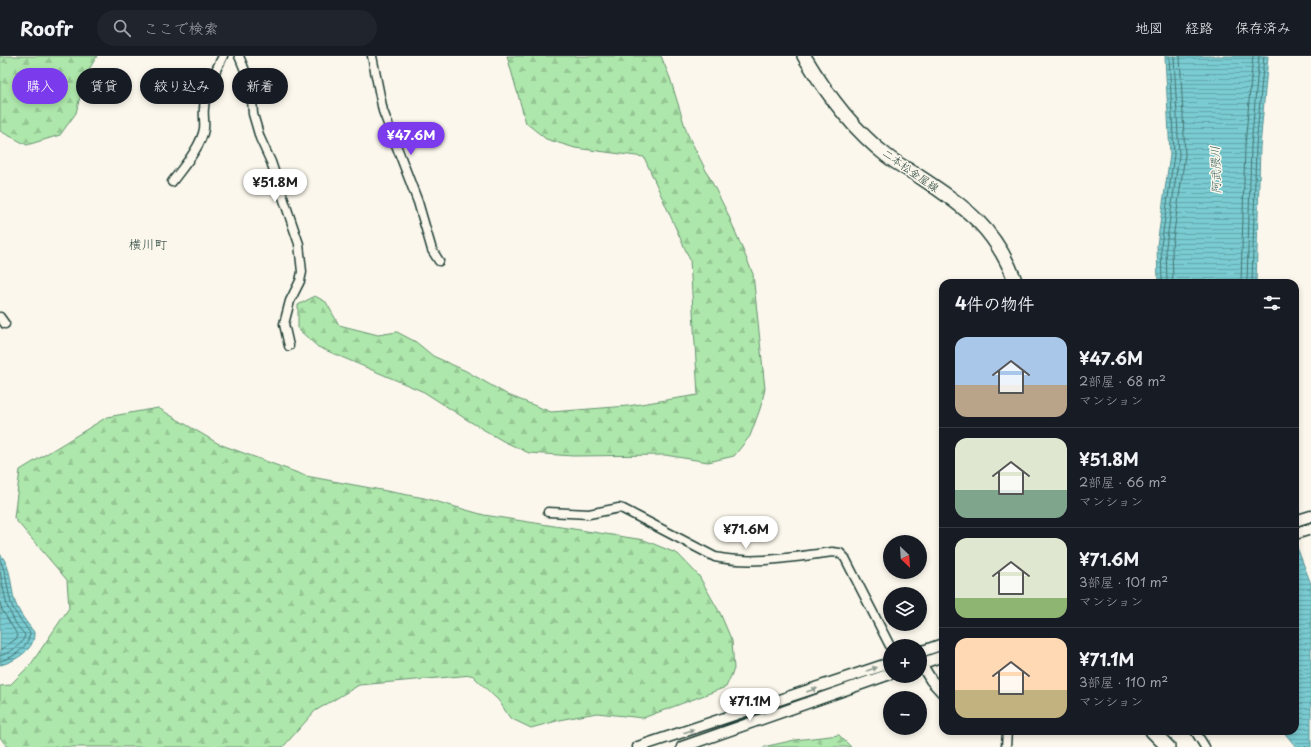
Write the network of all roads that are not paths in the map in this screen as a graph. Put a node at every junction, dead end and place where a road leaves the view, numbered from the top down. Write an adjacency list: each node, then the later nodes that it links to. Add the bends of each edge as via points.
1 (223, 56): 5 (street, via 205,97 204,129 197,147)
2 (240, 56): 8 (street, via 251,85 253,114 260,138 271,162 299,244 302,272 284,324)
3 (372, 56): 6 (street, via 383,111 418,202 432,250)
4 (804, 56): 7 (main road, 二本松金屋線, via 838,108 862,133 887,156 965,208 980,222 995,241)
5 (172, 182)
6 (439, 261)
7 (1015, 279)
8 (289, 346)
9 (548, 512): 14 (street, via 589,514 623,509 715,557 732,561 840,553 845,558)
10 (1311, 516): 11 (street)
11 (1299, 520)
12 (1311, 529): 13 (street)
13 (1299, 533)
14 (886, 639)
15 (939, 645): 16 (street)
16 (927, 650)
17 (939, 657): 18 (street)
18 (927, 661)
19 (883, 665): 26 (street, one-way to 19)
20 (927, 674): 22 (street)
21 (883, 676): 27 (street)
22 (939, 689)
23 (1007, 735): 28 (street)
24 (1156, 735): 29 (main road)
25 (1197, 735): 30 (street)
26 (638, 747)
27 (682, 747)
28 (1006, 747)
29 (1168, 747)
30 (1206, 747)

